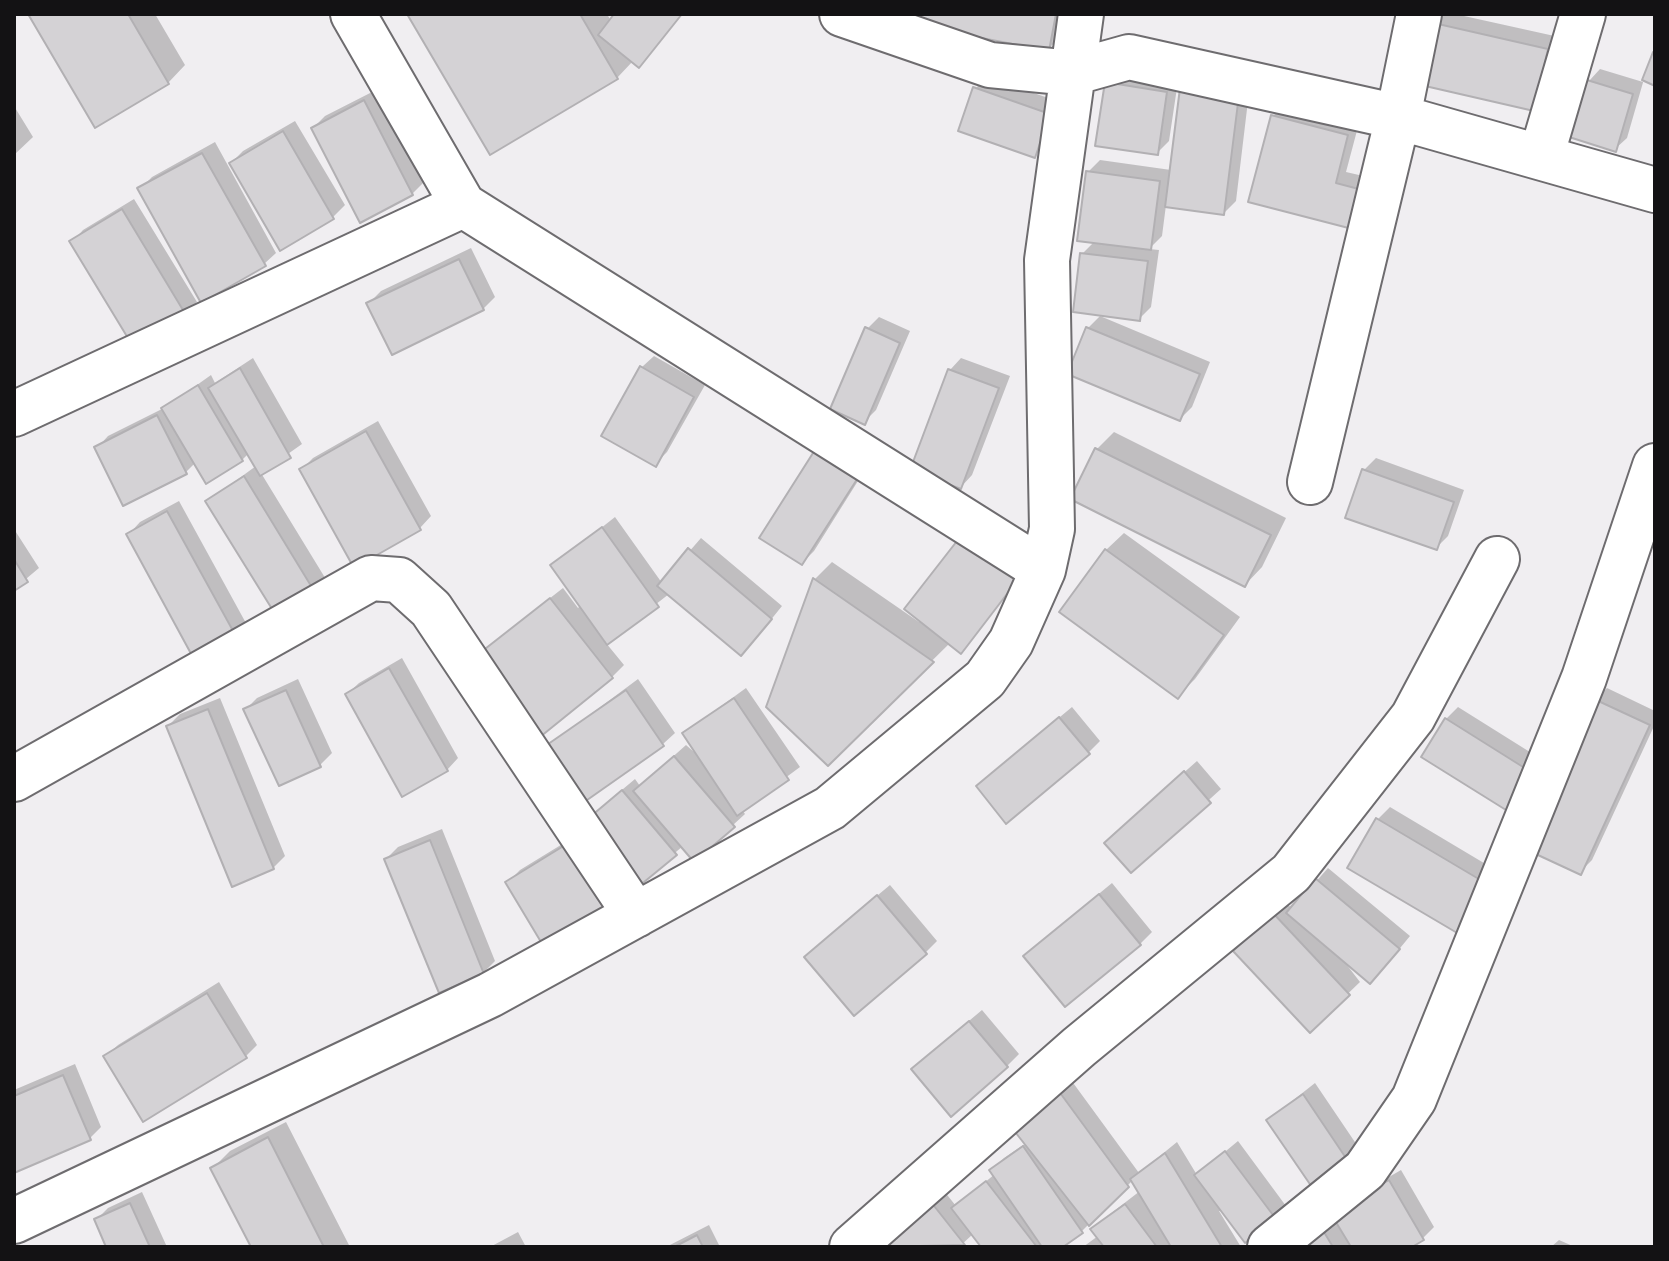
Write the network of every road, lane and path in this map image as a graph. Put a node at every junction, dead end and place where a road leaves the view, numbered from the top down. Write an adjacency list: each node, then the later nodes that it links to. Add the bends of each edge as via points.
1 (353, 14): 10 (street)
2 (842, 14): 6 (street, via 990,65)
3 (1081, 14): 6 (street)
4 (1419, 14): 7 (street)
5 (1583, 14): 8 (street)
6 (1072, 73): 7 (street, via 1129,57); 15 (street, via 1047,260 1052,529)
7 (1398, 117): 8 (street); 13 (street)
8 (1541, 157): 9 (street)
9 (1655, 190)
10 (463, 205): 11 (street); 15 (street)
11 (14, 414)
12 (1655, 466): 20 (street, via 1584,678 1414,1099 1365,1170)
13 (1310, 482)
14 (1497, 559): 19 (street, via 1413,717 1291,873 1079,1047)
15 (1043, 570): 17 (street, via 1011,642 985,679 830,808)
16 (14, 779): 17 (street, via 371,578 399,580 431,609)
17 (636, 915): 18 (street, via 490,995)
18 (14, 1221)
19 (852, 1247)
20 (1270, 1247)

